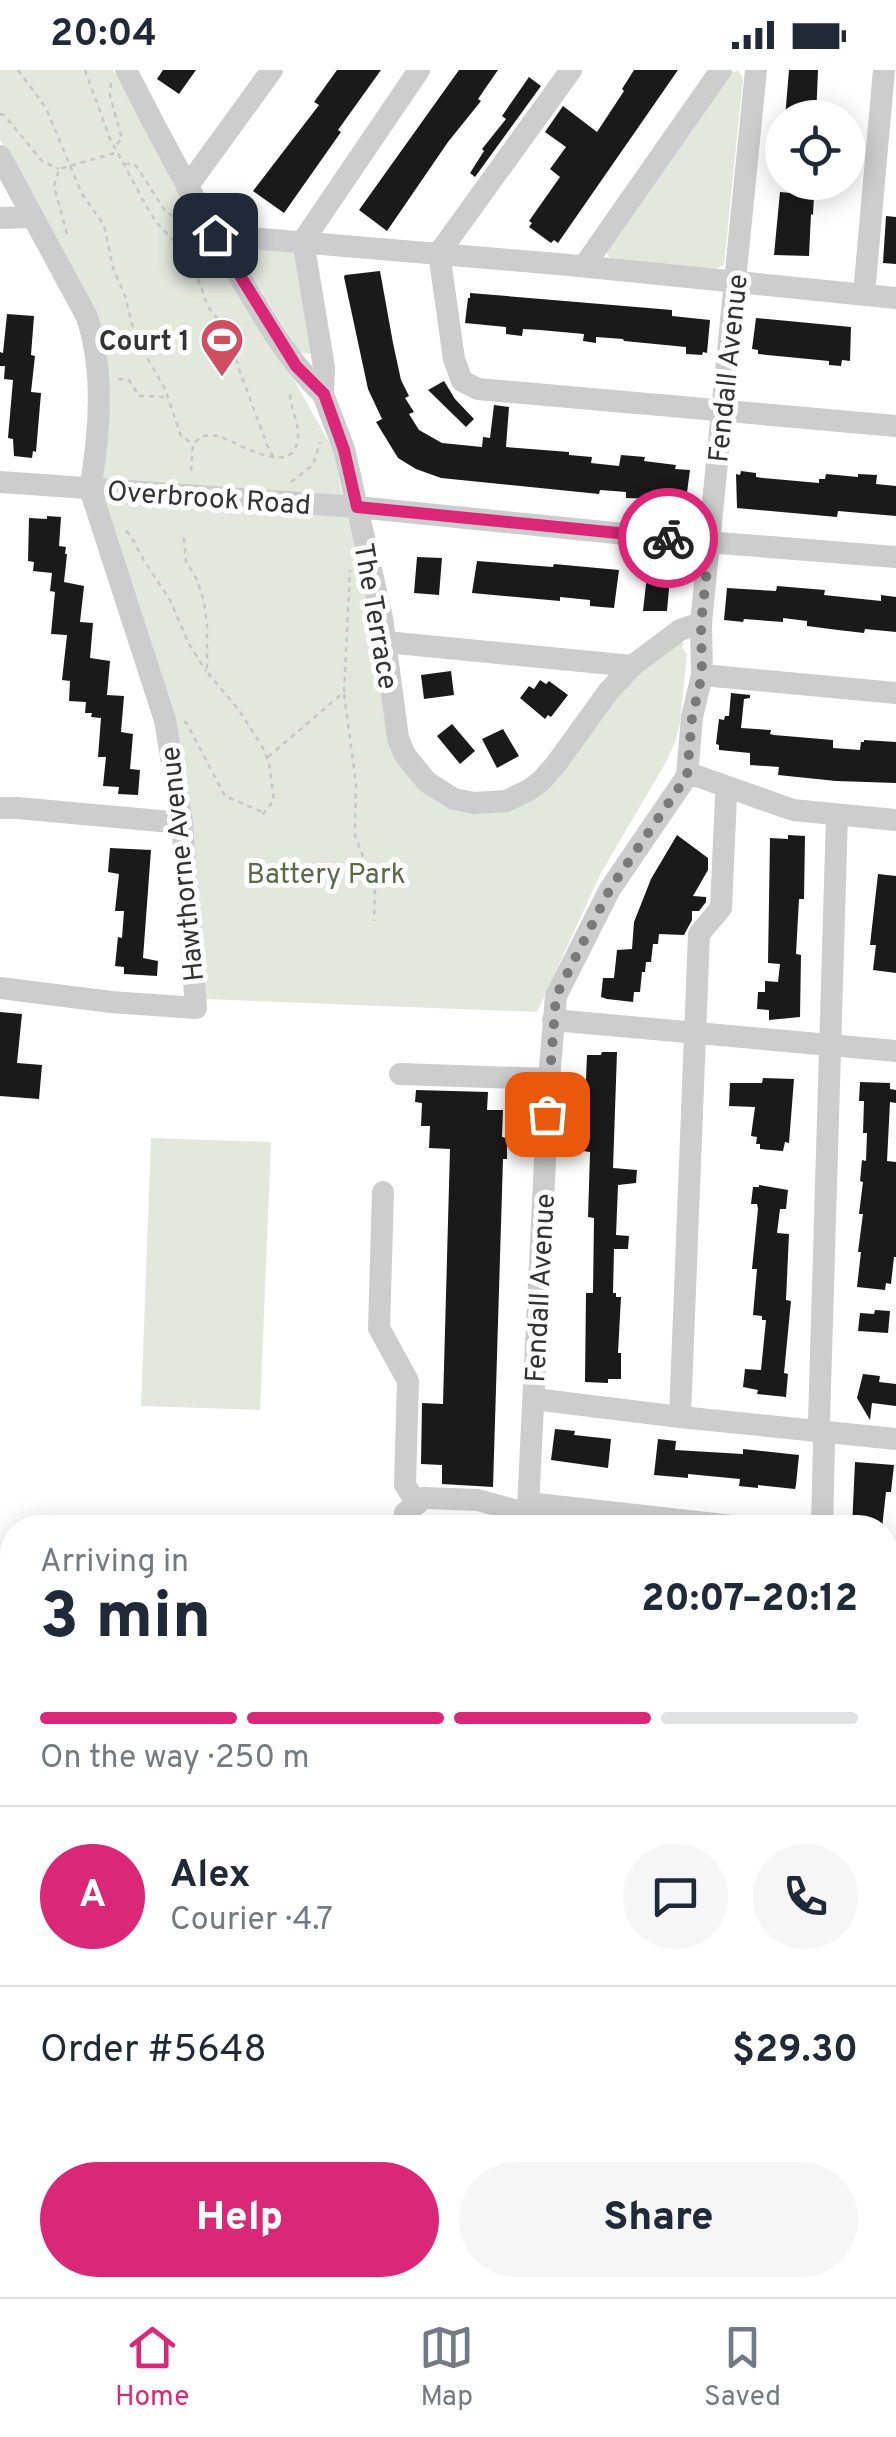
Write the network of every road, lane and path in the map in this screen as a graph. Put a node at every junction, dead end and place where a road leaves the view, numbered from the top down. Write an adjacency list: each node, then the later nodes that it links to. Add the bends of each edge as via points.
1 (18, 70): 15 (path, via 46,108)
2 (84, 70): 11 (path)
3 (272, 70): 18 (street)
4 (419, 70): 24 (street)
5 (571, 70): 25 (street)
6 (721, 70): 26 (street)
7 (756, 70): 27 (street, Fendall Avenue)
8 (884, 70): 16 (street)
9 (122, 72): 11 (path, via 110,88 122,139); 18 (street)
10 (0, 114): 17 (path, via 42,161)
11 (114, 146): 12 (path)
12 (118, 152): 14 (path); 15 (path)
13 (0, 156): 19 (street, Hawthorne Avenue)
14 (124, 164): 21 (path, via 134,164 165,211); 38 (path, via 156,222 186,254 208,308 230,332)
15 (71, 166): 17 (path); 33 (path, via 104,225 135,336)
16 (886, 168): 28 (street)
17 (59, 169): 23 (path, via 54,186)
18 (187, 187): 22 (street)
19 (32, 217): 20 (street); 42 (street, Hawthorne Avenue, via 94,339 98,400)
20 (0, 218)
21 (190, 224)
22 (215, 235): 24 (street); 32 (street, via 296,366)
23 (68, 238)
24 (303, 242): 25 (street); 32 (street, The Terrace)
25 (439, 254): 26 (street); 34 (street, via 462,382)
26 (584, 266): 27 (street)
27 (736, 281): 28 (street); 34 (street, Fendall Avenue)
28 (864, 294): 29 (street)
29 (896, 298)
30 (106, 378): 33 (path, via 127,379 138,396)
31 (292, 384): 38 (path, via 297,442)
32 (324, 394): 43 (street, The Terrace)
33 (168, 396): 37 (path, via 182,436)
34 (723, 409): 35 (street); 46 (street, Fendall Avenue)
35 (896, 426)
36 (323, 429): 41 (path, via 314,466)
37 (193, 444): 38 (path, via 216,436); 39 (path)
38 (274, 458)
39 (191, 471)
40 (0, 482): 42 (street, Overbrook Road)
41 (290, 482)
42 (90, 489): 43 (street, Overbrook Road); 65 (street, Hawthorne Avenue, via 164,720)
43 (357, 507): 46 (street, Overbrook Road); 50 (street, The Terrace)
44 (118, 528): 52 (path, via 131,536)
45 (184, 538): 52 (path, via 186,562 204,600)
46 (710, 542): 47 (street, Overbrook Road); 49 (street, Fendall Avenue)
47 (896, 556)
48 (350, 566): 54 (path)
49 (701, 623): 51 (street, The Terrace, via 680,630); 53 (street, Fendall Avenue)
50 (386, 642): 51 (street); 51 (street, The Terrace, via 405,755 440,792 474,803 506,801 541,781)
51 (632, 666)
52 (207, 672): 57 (path)
53 (702, 675): 55 (street); 58 (street, Fendall Avenue)
54 (344, 692): 57 (path); 66 (path, via 355,835 375,889)
55 (896, 693)
56 (175, 724): 61 (path, via 186,722 225,796)
57 (267, 758): 61 (path, via 274,800)
58 (687, 776): 59 (street); 68 (street, Fendall Avenue, via 610,889 556,996)
59 (731, 789): 62 (street, via 793,810); 69 (street, via 721,908 699,934)
60 (0, 808): 65 (street)
61 (264, 812): 63 (path)
62 (837, 814): 64 (street); 70 (street)
63 (260, 818)
64 (896, 820)
65 (182, 823): 67 (street, Hawthorne Avenue, via 196,1008)
66 (374, 921)
67 (0, 988)
68 (553, 1020): 69 (street); 73 (street, Fendall Avenue)
69 (694, 1033): 70 (street); 76 (street)
70 (830, 1045): 71 (street); 77 (street)
71 (896, 1051)
72 (400, 1074): 73 (street)
73 (549, 1078): 75 (street, Fendall Avenue)
74 (383, 1192): 79 (street, via 380,1328 408,1381 405,1486)
75 (534, 1399): 76 (street); 81 (street, Fendall Avenue)
76 (680, 1417): 77 (street)
77 (821, 1431): 78 (street); 82 (street)
78 (896, 1439)
79 (417, 1504): 80 (street); 81 (street, via 424,1498 478,1500)
80 (405, 1515)
81 (528, 1515)
82 (822, 1515)

